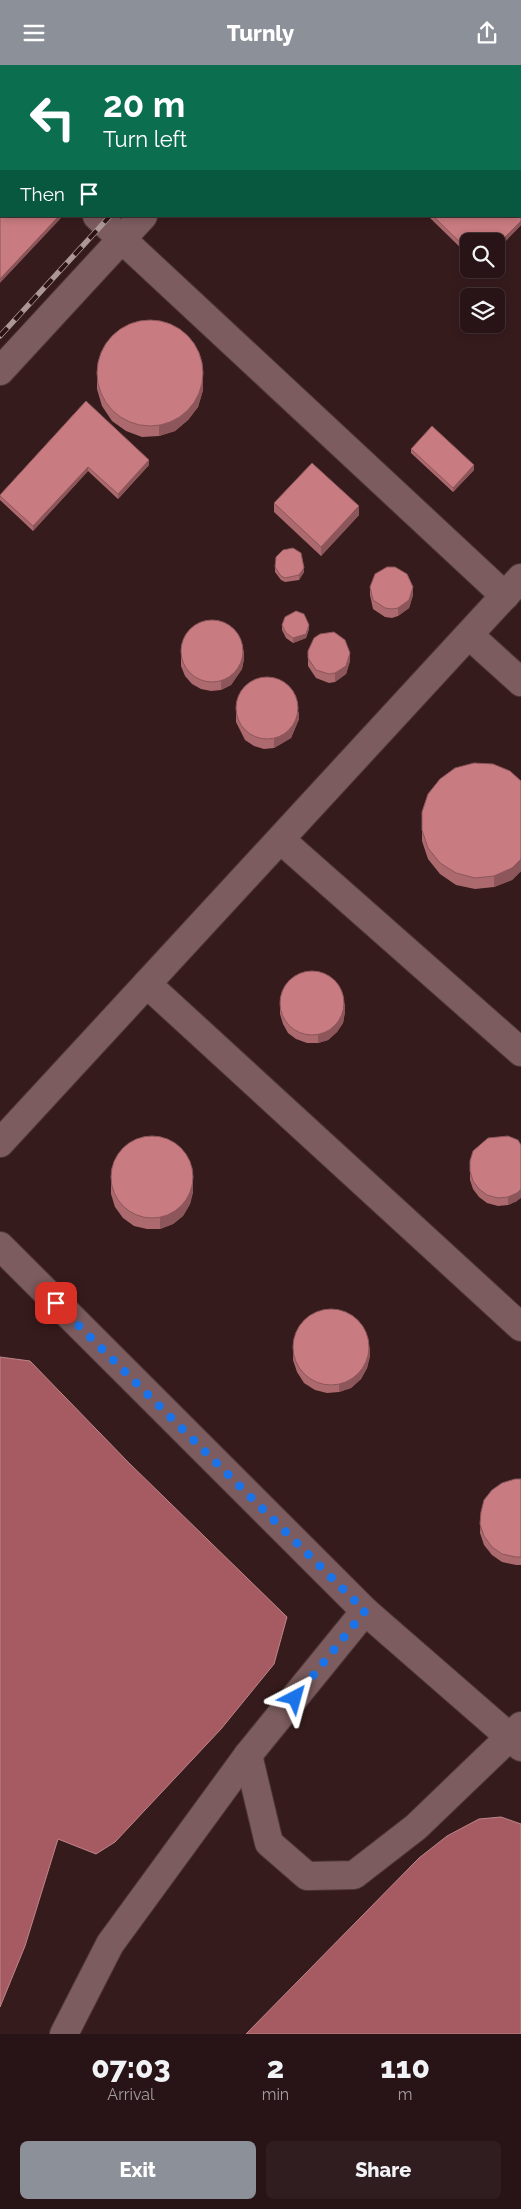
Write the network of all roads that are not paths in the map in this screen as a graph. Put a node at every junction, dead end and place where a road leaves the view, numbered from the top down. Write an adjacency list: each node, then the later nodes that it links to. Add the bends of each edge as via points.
1 (98, 217): 3 (lane)
2 (142, 217): 3 (lane)
3 (121, 241): 4 (lane); 5 (lane)
4 (0, 371)
5 (513, 587): 6 (lane)
6 (469, 635): 7 (lane); 8 (lane)
7 (521, 682)
8 (281, 840): 9 (lane); 10 (lane)
9 (147, 985): 11 (lane); 13 (lane)
10 (521, 1052)
11 (0, 1143)
12 (0, 1246): 14 (lane)
13 (521, 1327)
14 (365, 1611): 15 (lane); 16 (lane)
15 (518, 1737): 16 (lane, via 416,1827 354,1875 307,1876 269,1843)
16 (248, 1755): 17 (lane, via 110,1944)
17 (64, 2034)

